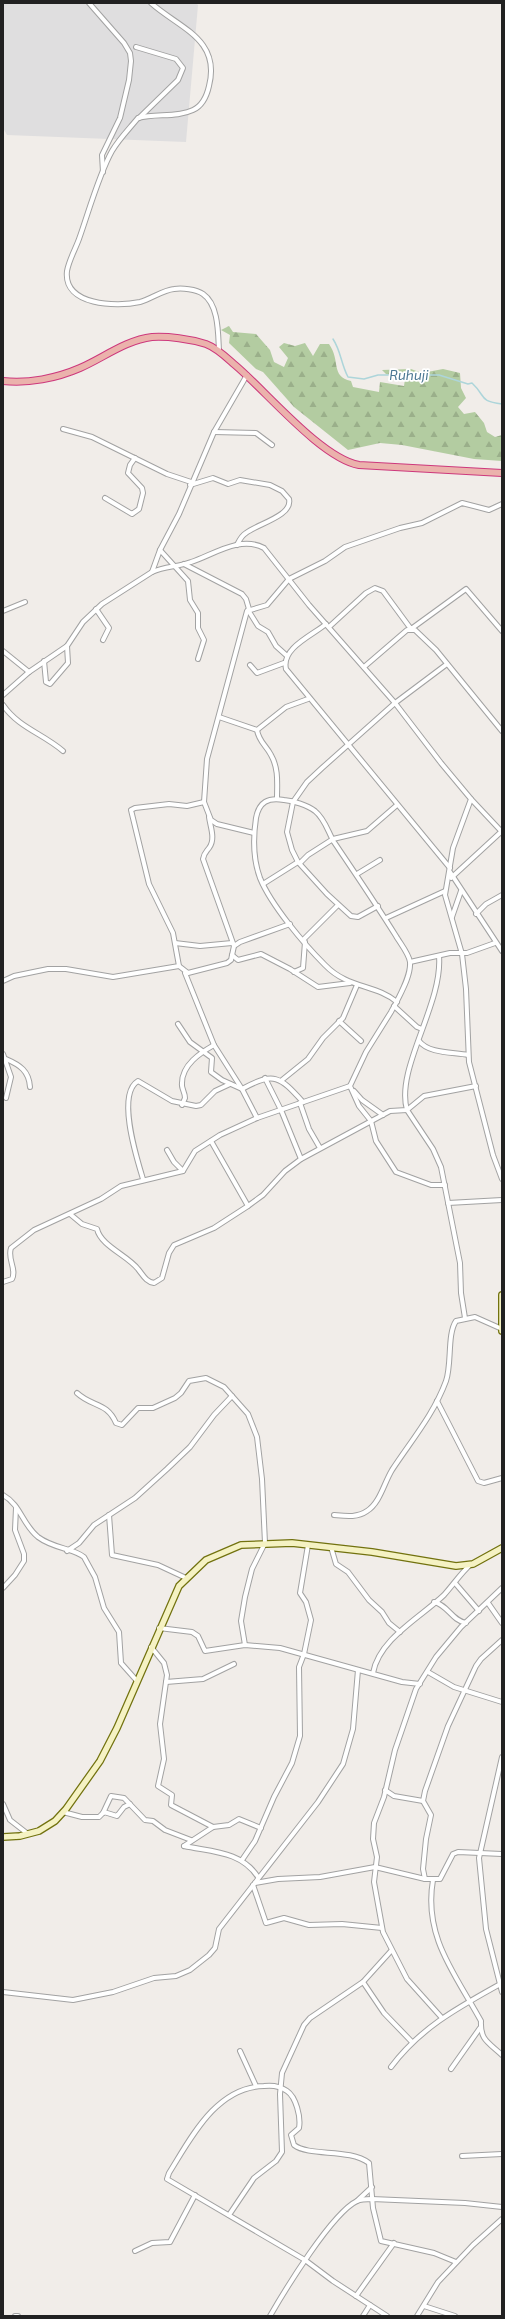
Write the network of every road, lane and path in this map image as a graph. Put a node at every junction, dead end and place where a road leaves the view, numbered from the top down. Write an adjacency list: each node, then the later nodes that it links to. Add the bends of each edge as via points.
1 (89, 3): 5 (street, via 130,53 129,80 120,118 102,155)
2 (151, 3): 4 (street, via 206,48 211,60 211,79 206,96 192,110)
3 (136, 46): 4 (street, via 176,59 183,68 178,80)
4 (138, 118): 5 (street, via 111,152)
5 (103, 172): 6 (street, via 69,265 70,286 81,298 109,305 139,302 175,288 203,294 209,300 216,317)
6 (219, 352): 7 (highway); 8 (highway, via 198,342 151,337 72,370 25,382)
7 (247, 375): 10 (street); 13 (highway, via 321,444 346,462 359,465)
8 (3, 380)
9 (63, 429): 12 (street, via 92,437)
10 (214, 432): 11 (street, via 256,433); 14 (street)
11 (272, 445)
12 (135, 458): 14 (street); 15 (street, via 128,473 138,482 144,493 136,513 132,514)
13 (502, 473)
14 (191, 483): 17 (street, via 207,478 217,478 228,484 245,480 277,488 289,499 290,505 285,513 245,533); 18 (street, via 179,514)
15 (105, 498)
16 (502, 504): 22 (street, via 492,510 466,504 456,506 422,523 345,547)
17 (236, 545): 19 (street); 22 (street, via 253,544 264,548)
18 (160, 550): 20 (street); 21 (street)
19 (184, 564): 20 (street); 25 (street, via 242,594)
20 (174, 565): 21 (street); 34 (street, via 188,581 190,600 198,613 198,624 204,645)
21 (152, 572): 24 (street)
22 (289, 580): 25 (street, via 272,601); 27 (street)
23 (24, 602): 26 (street)
24 (96, 609): 30 (street, via 110,628); 31 (street, via 83,622)
25 (248, 609): 33 (street, via 258,626 268,632 276,646); 45 (street)
26 (3, 611)
27 (327, 625): 28 (street, via 375,588 383,591); 33 (street); 39 (street)
28 (411, 629): 29 (street, via 466,589); 37 (street, via 422,635); 39 (street)
29 (502, 631)
30 (103, 640)
31 (67, 646): 35 (street); 35 (street, via 68,663 50,684 46,682)
32 (3, 651): 40 (street)
33 (286, 655): 36 (street)
34 (198, 659)
35 (44, 661): 40 (street)
36 (284, 663): 38 (street, via 257,673); 42 (street, via 289,676)
37 (447, 664): 43 (street); 47 (street)
38 (250, 665)
39 (364, 667): 43 (street)
40 (29, 672): 41 (street)
41 (3, 695)
42 (308, 699): 46 (street, via 286,707); 48 (street)
43 (395, 703): 48 (street); 51 (street)
44 (3, 706): 49 (street, via 14,720 51,741)
45 (219, 717): 46 (street); 52 (street, via 207,759)
46 (257, 730): 50 (street, via 260,742 271,755 277,774)
47 (502, 731)
48 (349, 745): 53 (street, via 307,782); 54 (street)
49 (63, 751)
50 (277, 799): 53 (street); 57 (street, via 266,801 260,806)
51 (471, 799): 56 (street); 61 (street, via 453,848)
52 (204, 802): 55 (street); 76 (street, via 181,806 167,804 131,810 149,884 173,933)
53 (292, 802): 58 (street, via 314,811 323,820); 60 (street, via 288,832 292,850)
54 (397, 805): 58 (street, via 367,831); 61 (street, via 429,841)
55 (208, 813): 57 (street, via 217,824); 78 (street, via 213,835 203,859)
56 (502, 832): 63 (street)
57 (254, 833): 65 (street, via 256,863)
58 (333, 840): 60 (street); 62 (street)
59 (380, 860): 62 (street)
60 (299, 862): 65 (street); 69 (street)
61 (450, 870): 63 (street); 64 (street)
62 (357, 874): 70 (street)
63 (452, 877): 64 (street); 67 (street)
64 (448, 881): 66 (street)
65 (263, 884): 74 (street)
66 (445, 891): 72 (street); 73 (street)
67 (461, 891): 71 (street); 72 (street)
68 (502, 895): 71 (street, via 486,904)
69 (338, 905): 70 (street, via 354,917); 75 (street)
70 (378, 906): 73 (street)
71 (476, 914): 77 (street)
72 (452, 917): 80 (street)
73 (386, 918): 83 (street)
74 (290, 924): 75 (street); 78 (street)
75 (304, 941): 85 (street, via 305,964 303,968); 88 (street, via 326,966)
76 (175, 943): 78 (street, via 194,946); 84 (street)
77 (495, 943): 79 (street); 80 (street)
78 (233, 944): 81 (street)
79 (502, 951)
80 (462, 954): 82 (street); 100 (street)
81 (232, 955): 85 (street, via 238,960 261,954); 86 (street, via 227,963)
82 (438, 956): 83 (street); 94 (street, via 436,990)
83 (410, 962): 90 (street, via 407,978)
84 (179, 966): 86 (street); 87 (street, via 113,977 66,968 48,969)
85 (294, 972): 88 (street, via 322,988)
86 (185, 973): 97 (street)
87 (3, 981)
88 (350, 983): 89 (street)
89 (357, 985): 90 (street, via 386,994); 92 (street, via 346,1014)
90 (397, 1002): 91 (street)
91 (394, 1006): 94 (street); 107 (street, via 366,1052)
92 (339, 1021): 95 (street); 103 (street, via 313,1054)
93 (178, 1024): 98 (street, via 190,1042)
94 (422, 1029): 96 (street)
95 (361, 1041)
96 (419, 1041): 100 (street, via 433,1050); 113 (street, via 407,1082)
97 (214, 1045): 98 (street); 108 (street)
98 (204, 1051): 104 (street, via 212,1058 213,1074); 111 (street, via 189,1064 184,1074 182,1085 185,1098)
99 (3, 1054): 101 (street)
100 (468, 1055): 105 (street)
101 (6, 1059): 106 (street, via 23,1068 30,1080); 109 (street, via 11,1078)
102 (265, 1078): 103 (street); 108 (street); 112 (street)
103 (282, 1080): 110 (street)
104 (230, 1084): 108 (street); 111 (street, via 215,1090 201,1105)
105 (476, 1086): 113 (street, via 424,1096); 123 (street, via 493,1155)
106 (30, 1087)
107 (350, 1087): 110 (street); 114 (street); 116 (street, via 359,1106)
108 (242, 1089): 115 (street)
109 (6, 1098)
110 (302, 1103): 112 (street); 118 (street, via 309,1129)
111 (182, 1104): 122 (street, via 172,1101 146,1084 138,1081 133,1084 128,1110)
112 (281, 1110): 115 (street); 120 (street)
113 (407, 1110): 114 (street, via 394,1110); 124 (street, via 436,1156)
114 (382, 1115): 116 (street)
115 (257, 1118): 117 (street)
116 (371, 1121): 118 (street); 124 (street, via 376,1141 397,1174 431,1185)
117 (211, 1141): 121 (street, via 195,1151); 127 (street)
118 (320, 1148): 120 (street)
119 (167, 1150): 121 (street)
120 (301, 1159): 127 (street)
121 (183, 1171): 122 (street)
122 (143, 1179): 128 (street, via 121,1186)
123 (502, 1179)
124 (445, 1185): 126 (street)
125 (502, 1200): 126 (street)
126 (448, 1203): 131 (street, via 461,1265 461,1293)
127 (248, 1206): 128 (street, via 214,1228 174,1245 162,1278 154,1283 147,1281 132,1262 100,1238 96,1229 82,1224)
128 (70, 1214): 129 (street, via 34,1230 11,1248 9,1259 14,1275 12,1279)
129 (3, 1282)
130 (502, 1295): 132 (main road)
131 (465, 1318): 132 (street, via 475,1317); 135 (street, via 454,1323 447,1376)
132 (502, 1330)
133 (77, 1393): 134 (street, via 87,1402 108,1409 119,1425 138,1408 153,1408 175,1398 186,1383 193,1379 212,1380)
134 (232, 1396): 139 (street, via 214,1415 190,1448 135,1498); 141 (street, via 248,1414 256,1432 262,1479)
135 (437, 1401): 136 (street, via 478,1480 486,1483); 140 (street, via 372,1506 358,1515)
136 (502, 1478)
137 (3, 1495): 138 (street)
138 (17, 1505): 145 (street, via 25,1523 38,1537 54,1547); 149 (street, via 15,1530 24,1554 24,1562)
139 (109, 1515): 145 (street, via 94,1525 79,1543); 147 (street, via 112,1555 158,1565)
140 (334, 1515)
141 (264, 1543): 142 (main road); 147 (main road, via 241,1544 206,1560); 159 (street, via 252,1569 245,1597 241,1621)
142 (308, 1545): 143 (main road); 161 (street, via 300,1588 311,1620)
143 (331, 1547): 146 (main road, via 456,1566); 157 (street, via 336,1564 348,1572 389,1623)
144 (502, 1548): 146 (main road, via 484,1560)
145 (67, 1551): 166 (street, via 82,1555 91,1568 102,1605 121,1637 121,1663)
146 (470, 1565): 148 (street)
147 (186, 1578): 156 (main road, via 178,1586)
148 (455, 1583): 151 (street); 153 (street)
149 (3, 1588)
150 (502, 1588): 152 (street)
151 (434, 1602): 154 (street, via 446,1607 456,1619); 157 (street)
152 (488, 1603): 153 (street); 155 (street)
153 (479, 1611): 154 (street)
154 (466, 1622): 164 (street, via 436,1657)
155 (502, 1623)
156 (159, 1628): 159 (street, via 192,1632 198,1636 205,1651); 160 (main road)
157 (400, 1632): 165 (street, via 382,1650)
158 (502, 1640): 169 (street, via 480,1660)
159 (245, 1645): 161 (street, via 280,1648)
160 (151, 1647): 166 (main road); 167 (street, via 164,1663)
161 (304, 1654): 163 (street); 179 (street, via 298,1672 300,1736 292,1763)
162 (234, 1664): 167 (street, via 204,1679)
163 (358, 1670): 165 (street); 187 (street, via 353,1729 343,1764 315,1807)
164 (428, 1672): 168 (street); 169 (street)
165 (372, 1673): 168 (street, via 402,1682)
166 (137, 1681): 176 (main road, via 100,1761)
167 (166, 1682): 178 (street, via 160,1724 164,1759 158,1786 172,1795 171,1805)
168 (420, 1684): 172 (street, via 398,1740)
169 (465, 1691): 170 (street); 173 (street, via 448,1726)
170 (502, 1702)
171 (502, 1757): 183 (street)
172 (385, 1790): 173 (street, via 394,1796); 186 (street, via 374,1823 373,1839 377,1857)
173 (423, 1801): 188 (street, via 431,1815 423,1869)
174 (3, 1804): 180 (street, via 10,1820)
175 (130, 1804): 177 (street, via 124,1807 118,1816); 177 (street, via 124,1798 111,1796); 182 (street, via 145,1820 154,1821 165,1830)
176 (63, 1812): 177 (street, via 83,1817 99,1817); 180 (main road, via 47,1827)
177 (103, 1813)
178 (213, 1826): 179 (street, via 229,1825 242,1819); 182 (street)
179 (261, 1828): 185 (street)
180 (29, 1834): 181 (main road)
181 (3, 1837)
182 (191, 1840): 185 (street, via 184,1846 230,1854)
183 (479, 1852): 184 (street); 189 (street, via 456,1852 440,1879); 194 (street, via 479,1880 486,1929)
184 (502, 1854)
185 (242, 1860): 187 (street)
186 (375, 1867): 188 (street); 190 (street, via 320,1877 278,1879); 191 (street, via 374,1882)
187 (258, 1878): 190 (street)
188 (425, 1879): 189 (street)
189 (433, 1880): 197 (street, via 431,1905 435,1933 448,1966)
190 (254, 1884): 191 (street, via 266,1923 284,1918 309,1925 342,1924); 195 (street, via 220,1929 213,1950 185,1973 143,1981 113,1992 73,2000)
191 (382, 1928): 192 (street)
192 (391, 1951): 193 (street); 198 (street, via 407,1979)
193 (363, 1982): 200 (street, via 384,2013); 206 (street, via 310,2018 285,2063)
194 (501, 1983): 196 (street); 197 (street)
195 (3, 1992)
196 (502, 1992)
197 (469, 2003): 198 (street); 199 (street, via 482,2021)
198 (442, 2018): 200 (street)
199 (480, 2028): 202 (street, via 482,2036); 204 (street)
200 (412, 2042): 203 (street)
201 (240, 2051): 205 (street)
202 (502, 2054)
203 (392, 2067)
204 (451, 2069)
205 (256, 2086): 206 (street); 210 (street, via 226,2099 202,2122 168,2173 168,2179)
206 (280, 2086): 209 (street, via 292,2096 298,2112 298,2128 291,2135 294,2145 301,2149 344,2154 366,2161 370,2166); 214 (street, via 282,2152 276,2161 254,2178)
207 (502, 2154): 208 (street)
208 (462, 2156)
209 (372, 2187): 211 (street); 212 (street)
210 (196, 2195): 214 (street); 217 (street, via 170,2242 152,2243)
211 (372, 2199): 212 (street); 213 (street); 216 (street, via 380,2241)
212 (357, 2202): 218 (street, via 328,2229)
213 (502, 2207)
214 (229, 2216): 218 (street)
215 (502, 2219): 219 (street)
216 (394, 2243): 219 (street, via 434,2253); 220 (street)
217 (135, 2251)
218 (305, 2260): 220 (street); 225 (street)
219 (456, 2262): 222 (street, via 438,2282)
220 (356, 2296): 221 (street)
221 (370, 2305): 226 (street); 227 (street)
222 (424, 2306): 228 (street); 229 (street)
223 (15, 2316): 224 (street)
224 (18, 2316)
225 (270, 2316)
226 (363, 2316)
227 (387, 2316)
228 (417, 2316)
229 (455, 2316)

